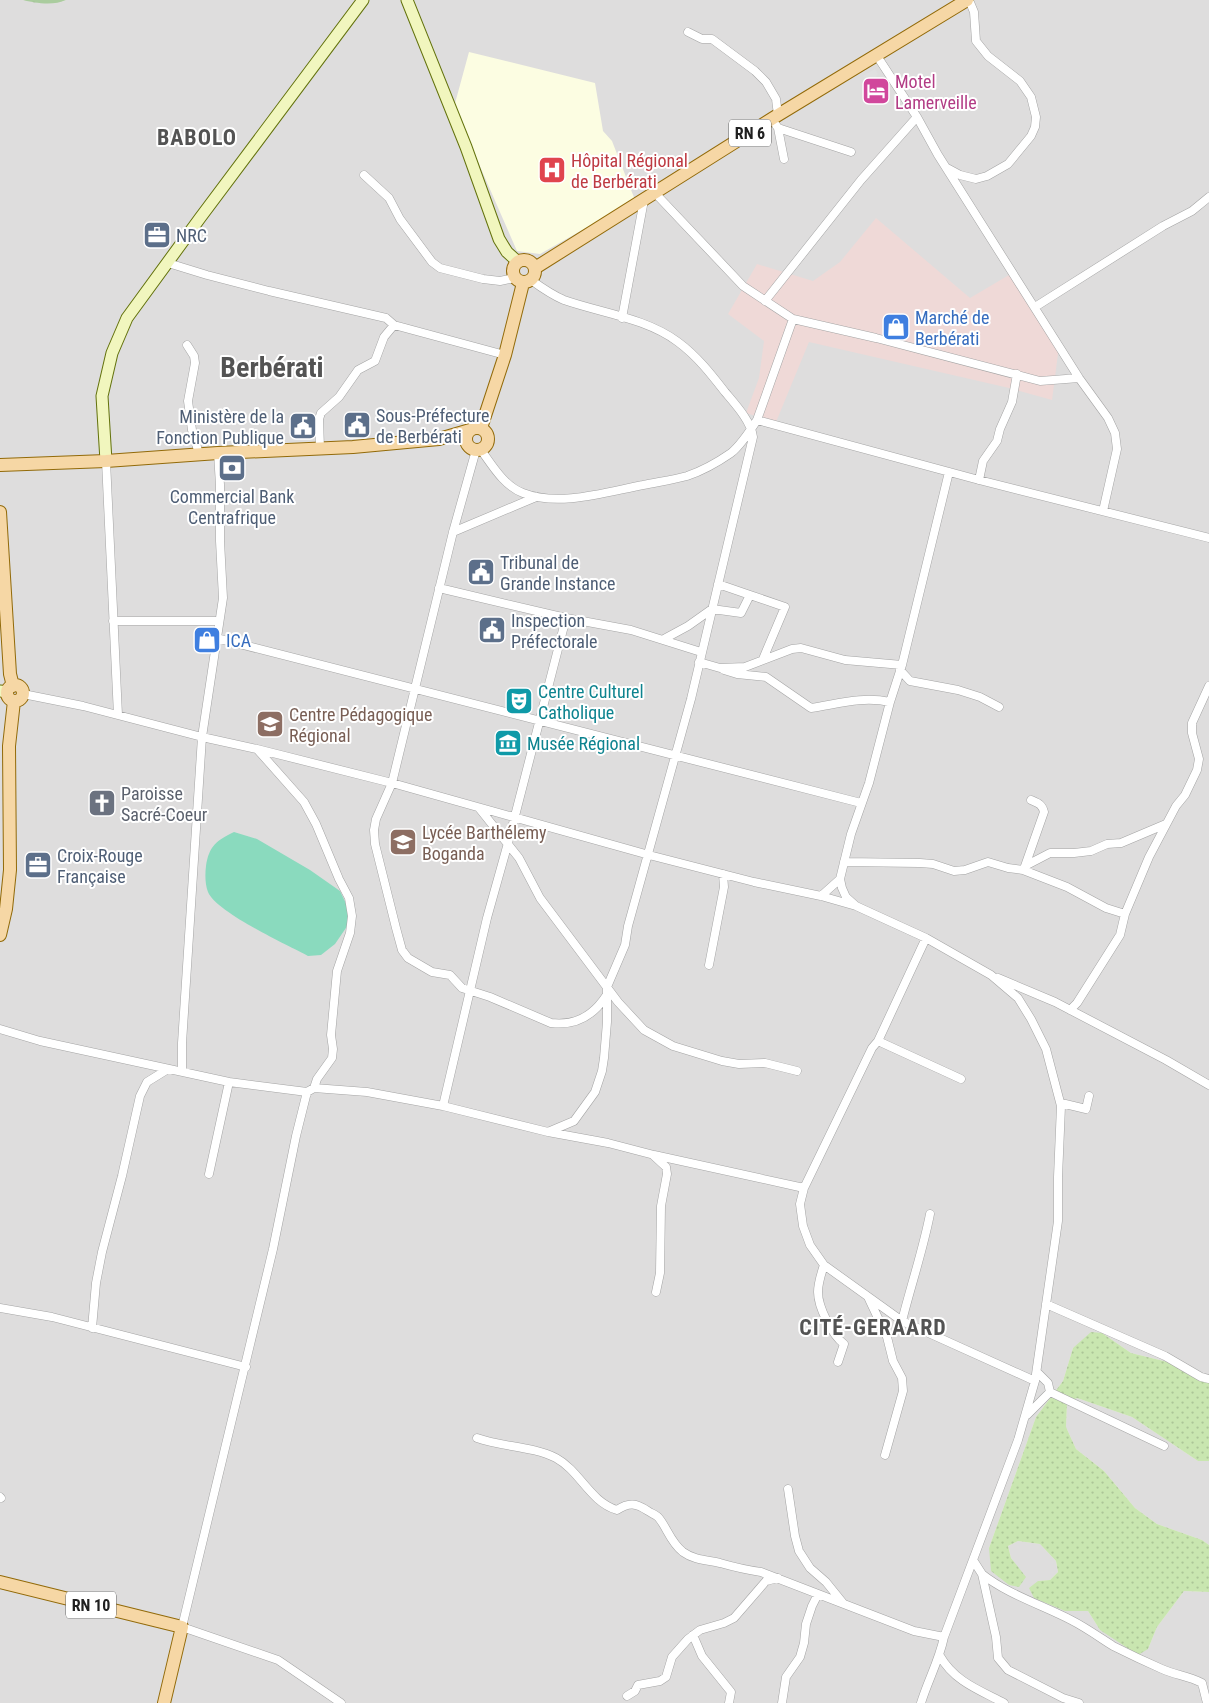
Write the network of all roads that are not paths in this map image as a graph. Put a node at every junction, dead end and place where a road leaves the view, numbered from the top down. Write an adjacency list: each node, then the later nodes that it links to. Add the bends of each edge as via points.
1 (363, 0): 15 (street)
2 (407, 0): 14 (street, via 499,239)
3 (968, 0): 5 (main road, RN 6); 10 (street, via 974,12 976,41 988,56 1020,81 1032,97 1035,127 1008,164 987,176 976,179)
4 (688, 32): 7 (street, via 712,40 756,71 776,99)
5 (877, 56): 6 (street); 7 (main road, RN 6)
6 (917, 117): 10 (street); 17 (street, via 862,180)
7 (776, 121): 8 (street); 9 (street); 12 (main road, RN 6)
8 (851, 152)
9 (784, 159)
10 (946, 167): 18 (street)
11 (364, 175): 16 (street, via 389,198 400,219 440,268 483,279)
12 (649, 196): 16 (main road, RN 6); 17 (street, via 743,286); 19 (street)
13 (1209, 197): 18 (street, via 1192,211)
14 (518, 262): 16 (main road, via 512,271); 16 (main road, via 528,260)
15 (168, 263): 21 (street, via 294,298 386,318); 34 (street, via 127,318 112,353 102,396)
16 (526, 277): 19 (street, via 564,300); 23 (main road)
17 (765, 302): 20 (street)
18 (1035, 307): 25 (street)
19 (622, 318): 27 (street, via 644,324 678,342 703,365)
20 (792, 319): 24 (street); 26 (street)
21 (394, 325): 23 (street); 30 (street, via 384,337 375,362 358,370 340,397 320,413)
22 (187, 344): 33 (street, via 195,363 188,402)
23 (505, 355): 28 (main road)
24 (1017, 374): 25 (street, via 1040,380); 37 (street, via 1012,402 997,442 983,461)
25 (1079, 378): 40 (street, via 1115,433 1117,449)
26 (757, 420): 27 (street); 36 (street)
27 (752, 428): 38 (street, via 733,452 687,476 584,496); 43 (street, via 751,448)
28 (476, 429): 29 (main road); 31 (main road, via 466,436); 31 (main road, via 487,433 488,440 487,444)
29 (438, 439): 30 (main road); 31 (main road)
30 (320, 449): 32 (main road)
31 (475, 449): 38 (street, via 512,487); 41 (street)
32 (218, 453): 33 (main road); 49 (street, via 223,598)
33 (199, 454): 34 (main road)
34 (106, 461): 35 (main road); 48 (street)
35 (0, 465)
36 (949, 472): 37 (street); 56 (street)
37 (978, 480): 40 (street)
38 (537, 496): 41 (street)
39 (0, 512): 61 (main road)
40 (1103, 512): 42 (street)
41 (453, 532): 44 (street)
42 (1209, 538)
43 (718, 584): 45 (street); 46 (street)
44 (439, 588): 47 (street); 59 (street)
45 (750, 595): 46 (street, via 741,613); 53 (street, via 785,607)
46 (712, 609): 51 (street); 52 (street)
47 (566, 618): 51 (street); 65 (street)
48 (113, 621): 49 (street); 64 (street)
49 (219, 621): 50 (street)
50 (216, 638): 59 (street); 66 (street)
51 (664, 639): 52 (street)
52 (701, 652): 54 (street)
53 (763, 659): 55 (street, via 745,667); 56 (street, via 801,648 845,660)
54 (699, 662): 55 (street); 69 (street)
55 (720, 668): 62 (street, via 737,674 766,677 811,708 876,699)
56 (901, 668): 57 (street); 60 (street)
57 (910, 681): 60 (street); 63 (street, via 958,690)
58 (1209, 686): 75 (street, via 1192,723 1199,759 1197,770)
59 (415, 690): 65 (street); 70 (street)
60 (894, 691): 62 (street)
61 (11, 693): 64 (street); 67 (main road)
62 (890, 702): 72 (street)
63 (999, 706)
64 (118, 715): 66 (street)
65 (539, 722): 69 (street); 74 (street)
66 (202, 737): 68 (street); 95 (street)
67 (5, 747): 85 (main road, via 10,870)
68 (257, 748): 70 (street); 100 (street, via 304,802 349,898 352,916 350,933 337,971 332,1058)
69 (675, 756): 72 (street); 77 (street)
70 (392, 783): 73 (street); 89 (street, via 376,819 375,837 402,950 418,965 432,972 450,975 462,988)
71 (1031, 800): 79 (street, via 1040,804 1044,812)
72 (861, 803): 78 (street)
73 (478, 807): 74 (street); 76 (street)
74 (515, 817): 76 (street); 77 (street)
75 (1166, 824): 79 (street, via 1121,843 1107,844 1090,851 1050,853); 84 (street, via 1148,856)
76 (508, 843): 89 (street); 90 (street, via 540,898)
77 (648, 855): 80 (street); 90 (street, via 625,945)
78 (844, 862): 79 (street, via 920,862 954,871 988,862 1008,868); 81 (street)
79 (1024, 868): 84 (street, via 1106,908)
80 (723, 874): 82 (street); 87 (street, via 724,887)
81 (840, 879): 82 (street); 83 (street, via 846,897)
82 (821, 896): 83 (street)
83 (856, 906): 86 (street)
84 (1126, 914): 91 (street, via 1120,935)
85 (0, 935)
86 (926, 938): 88 (street); 93 (street)
87 (709, 965)
88 (991, 975): 91 (street); 102 (street, via 1018,998 1031,1018 1046,1049)
89 (470, 990): 90 (street, via 551,1023 562,1024 589,1014 598,1007); 103 (street)
90 (607, 991): 96 (street, via 638,1024 667,1043 722,1062 765,1062); 104 (street, via 604,1058 595,1092 574,1121)
91 (1070, 1010): 99 (street)
92 (0, 1029): 94 (street)
93 (878, 1041): 97 (street); 107 (street)
94 (168, 1069): 95 (street); 115 (street, via 147,1082 140,1096 102,1252)
95 (182, 1071): 98 (street)
96 (797, 1071)
97 (960, 1079)
98 (229, 1082): 100 (street); 106 (street)
99 (1209, 1085)
100 (310, 1090): 103 (street, via 367,1092); 117 (street)
101 (1089, 1096): 102 (street, via 1086,1109)
102 (1061, 1103): 112 (street, via 1058,1221)
103 (443, 1106): 104 (street)
104 (548, 1132): 105 (street)
105 (654, 1155): 107 (street); 110 (street, via 666,1166 667,1174 661,1206 660,1274)
106 (209, 1174)
107 (804, 1188): 109 (street, via 800,1204 803,1226 810,1245)
108 (930, 1214): 114 (street)
109 (824, 1265): 111 (street); 116 (street, via 818,1294 828,1323 844,1344)
110 (656, 1292)
111 (868, 1298): 114 (street); 125 (street, via 902,1378 903,1391)
112 (1046, 1304): 118 (street); 119 (street, via 1165,1356)
113 (0, 1308): 115 (street)
114 (902, 1321): 120 (street)
115 (92, 1328): 117 (street)
116 (838, 1362)
117 (246, 1368): 133 (street)
118 (1037, 1372): 120 (street); 121 (street, via 1048,1383)
119 (1209, 1379)
120 (1036, 1381): 122 (street)
121 (1050, 1392): 122 (street); 124 (street)
122 (1026, 1416): 127 (street)
123 (477, 1438): 129 (street, via 555,1458 568,1466 608,1507 617,1510 632,1504 658,1517 668,1536 682,1551 701,1560)
124 (1164, 1446)
125 (885, 1455)
126 (788, 1489): 132 (street, via 800,1551 810,1568)
127 (973, 1560): 128 (street); 135 (street)
128 (982, 1574): 144 (street, via 998,1658 1008,1670); 145 (street, via 991,1582 1070,1620 1143,1661 1202,1683)
129 (778, 1578): 131 (street); 134 (street, via 766,1581 734,1618)
130 (0, 1582): 133 (main road, RN 10)
131 (818, 1594): 132 (street); 141 (street, via 806,1624 800,1657 786,1677)
132 (843, 1603): 135 (street, via 914,1631)
133 (182, 1627): 138 (main road); 139 (street, via 278,1660)
134 (693, 1635): 137 (street, via 672,1656 666,1677 638,1685); 140 (street, via 702,1656 731,1692)
135 (944, 1637): 136 (street)
136 (940, 1656): 142 (street); 143 (street, via 956,1676)
137 (627, 1696)
138 (164, 1703)
139 (341, 1703)
140 (729, 1703)
141 (782, 1703)
142 (921, 1703)
143 (1004, 1703)
144 (1079, 1703)
145 (1207, 1703)

